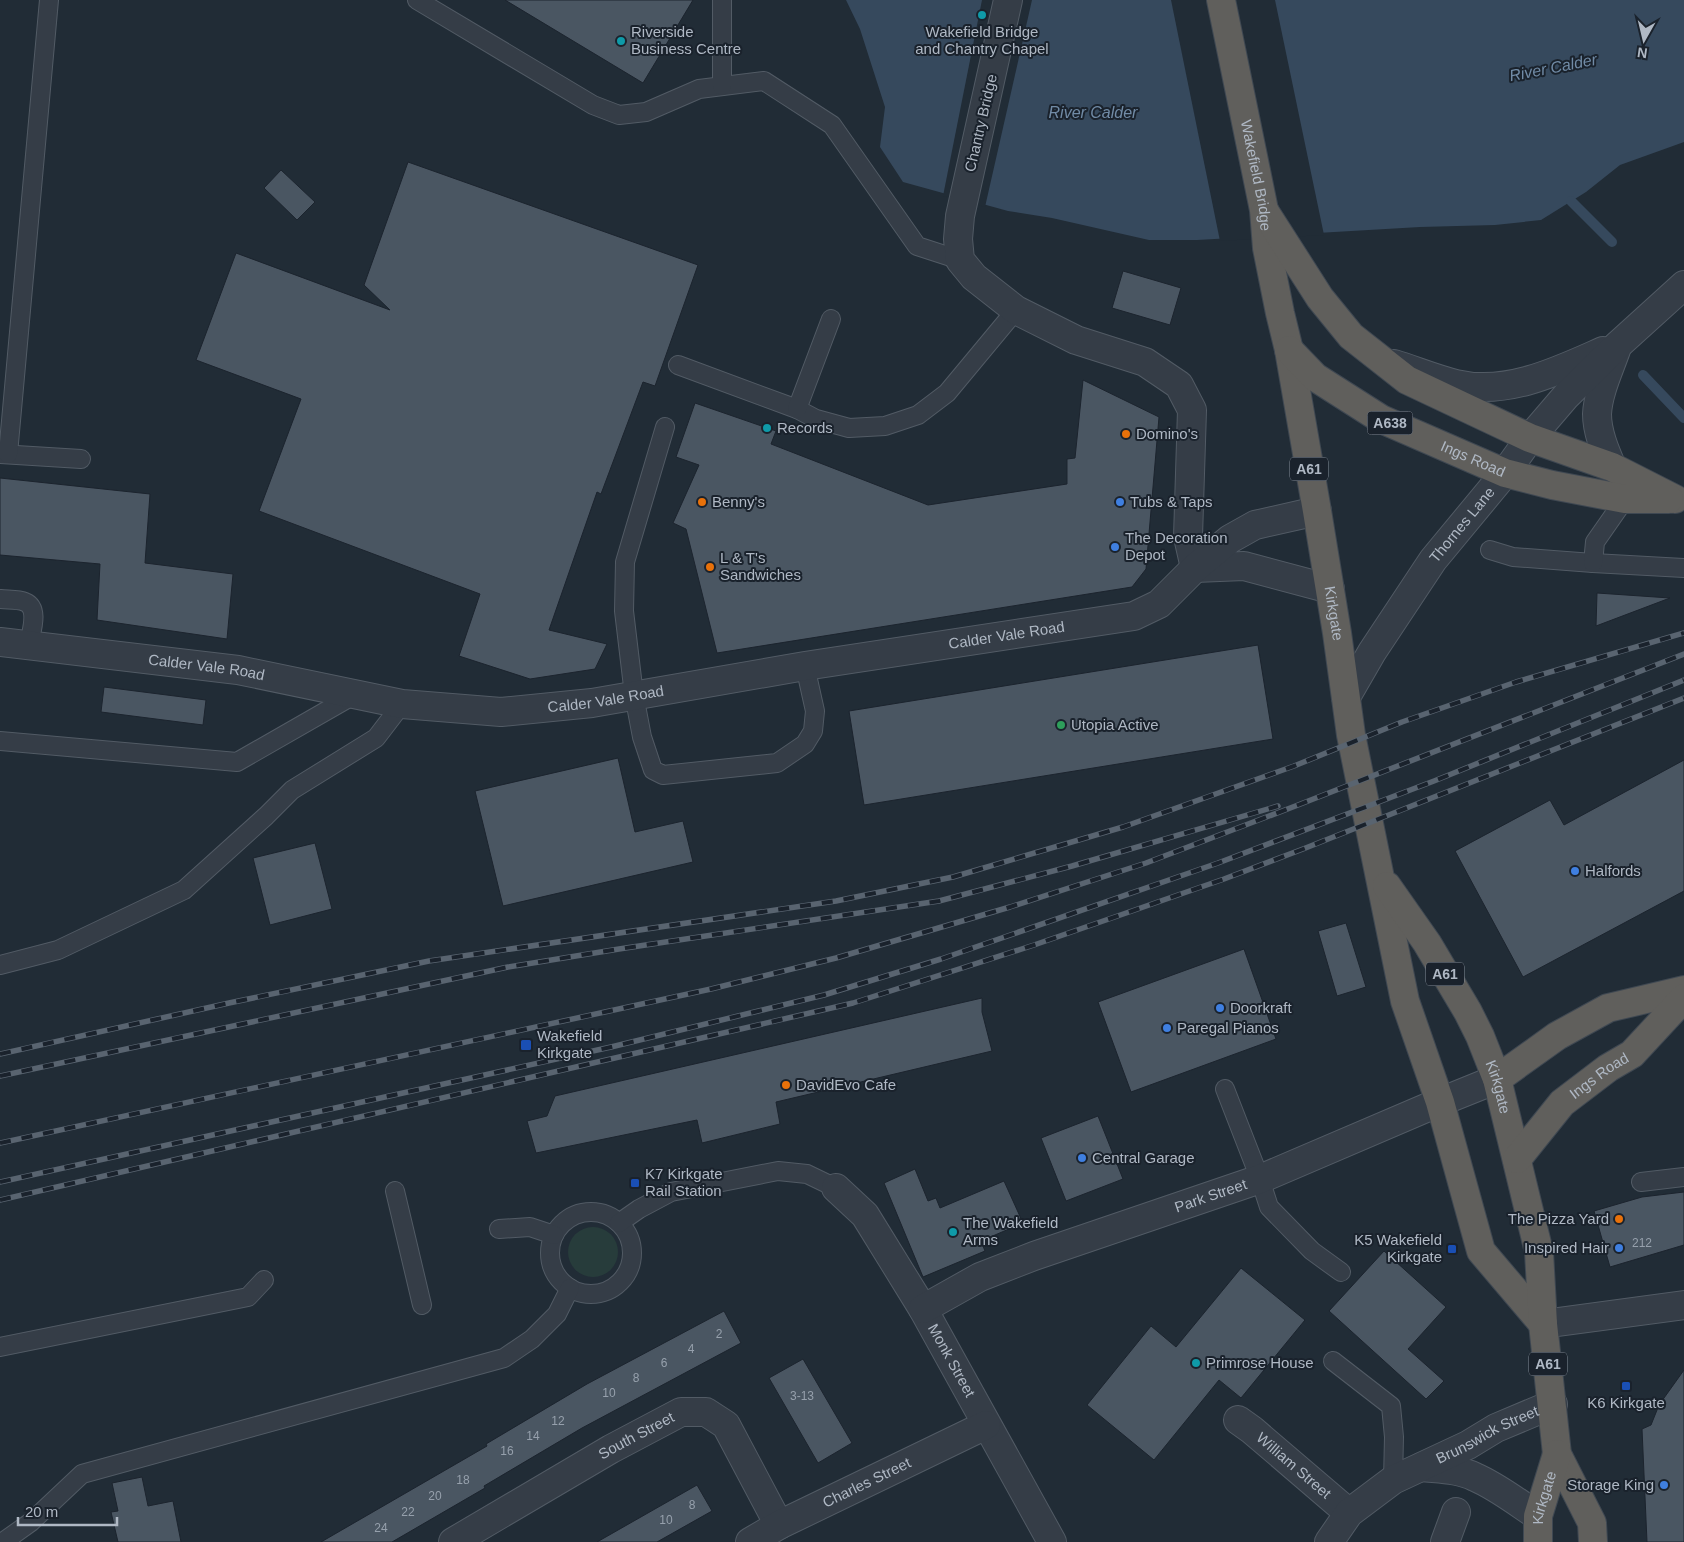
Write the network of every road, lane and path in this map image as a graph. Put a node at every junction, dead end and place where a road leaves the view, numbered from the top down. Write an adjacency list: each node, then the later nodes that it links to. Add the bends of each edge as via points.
1 (49, 0): 19 (lane)
2 (416, 0): 6 (lane, via 593,105 618,115 646,112 699,89)
3 (722, 0): 6 (lane)
4 (1008, 0): 8 (street, Chantry Bridge, via 960,216)
5 (1221, 0): 7 (highway, Wakefield Bridge / A61, via 1264,210)
6 (722, 86): 8 (lane, via 764,81 832,125 917,246)
7 (1278, 247): 13 (highway, Wakefield Bridge / A61, via 1280,313); 14 (highway, A638, via 1350,336)
8 (960, 260): 10 (street, via 974,277)
9 (1684, 285): 12 (street, Thornes Lane)
10 (1016, 310): 16 (lane, via 947,393 918,415 885,426 849,428 816,419); 28 (street, via 1076,340 1145,362 1179,385 1192,410 1188,537)
11 (831, 319): 16 (lane)
12 (1618, 344): 14 (street, via 1544,376 1490,387 1456,384); 18 (street, Thornes Lane); 21 (street, via 1597,416 1603,447)
13 (1289, 350): 22 (highway, Ings Road / A638, via 1315,377 1381,419); 25 (highway, Kirkgate / A61)
14 (1380, 359): 18 (highway, A638, via 1407,380)
15 (678, 365): 16 (lane)
16 (797, 409)
17 (665, 427): 36 (lane, via 625,562 624,611)
18 (1530, 438): 21 (highway, A638); 22 (street, Thornes Lane)
19 (4, 454): 20 (lane)
20 (81, 459)
21 (1612, 467): 24 (highway, A638)
22 (1505, 473): 23 (highway, Ings Road / A638); 37 (street, Thornes Lane, via 1428,568)
23 (1624, 499): 24 (highway, Ings Road / A638); 27 (lane, via 1595,542)
24 (1679, 501)
25 (1317, 511): 28 (street, Calder Vale Road, via 1254,525 1230,539); 30 (highway, Kirkgate / A61)
26 (1490, 550): 27 (lane, via 1513,556)
27 (1593, 563): 29 (lane)
28 (1195, 568): 30 (street, via 1244,566); 34 (street, Calder Vale Road, via 1159,604 1134,616)
29 (1684, 568)
30 (1330, 589): 37 (highway, Kirkgate / A61)
31 (0, 599): 33 (lane, via 25,602 31,607 34,612)
32 (0, 642): 33 (street, Calder Vale Road)
33 (30, 644): 35 (street, Calder Vale Road, via 238,670)
34 (805, 666): 36 (street, Calder Vale Road); 36 (lane, via 815,712 813,731 805,744 778,763 663,775 653,770 642,737)
35 (354, 695): 38 (street, Calder Vale Road); 39 (lane, via 237,762)
36 (634, 695): 38 (street, Calder Vale Road, via 592,703 501,712)
37 (1346, 697): 40 (highway, Kirkgate / A61, via 1350,734)
38 (402, 704): 41 (lane, via 376,738 292,790 184,890 58,950)
39 (0, 741)
40 (1381, 877): 44 (highway, Kirkgate / A61, via 1427,943 1468,1012); 46 (highway, Kirkgate / A61, via 1405,1001)
41 (0, 965)
42 (1684, 990): 44 (highway, via 1608,1008 1557,1036)
43 (1684, 998): 47 (highway, Ings Road, via 1632,1054 1562,1103)
44 (1497, 1079): 46 (street, Park Street); 47 (highway, Kirkgate / A61)
45 (1225, 1089): 49 (lane)
46 (1440, 1102): 49 (street, Park Street); 62 (highway, Kirkgate / A61, via 1481,1251)
47 (1517, 1159): 62 (highway, Kirkgate / A61, via 1539,1252)
48 (1684, 1177): 50 (lane)
49 (1260, 1178): 56 (lane, via 1269,1208 1312,1251); 61 (street, Park Street, via 989,1273)
50 (1641, 1182)
51 (836, 1188): 53 (lane, via 807,1174 778,1171 672,1192); 61 (street, Monk Street, via 865,1215)
52 (394, 1191): 60 (lane)
53 (619, 1223): 55 (lane, via 596,1212 584,1212 561,1224); 58 (lane, via 631,1246 627,1272 608,1290 596,1293)
54 (499, 1229): 55 (lane, via 530,1228)
55 (554, 1235): 58 (lane, via 550,1246 552,1264 560,1280)
56 (1341, 1272)
57 (264, 1280): 63 (lane, via 248,1296)
58 (570, 1288): 75 (lane, via 557,1314 532,1339 504,1358 82,1474 31,1522)
59 (1684, 1305): 62 (street)
60 (422, 1306)
61 (923, 1309): 67 (street, Monk Street)
62 (1543, 1324): 65 (highway, Kirkgate / A61)
63 (0, 1347)
64 (1333, 1361): 70 (lane, via 1391,1406)
65 (1553, 1404): 68 (highway, Kirkgate / A61); 69 (street, Brunswick Street, via 1496,1428)
66 (1238, 1420): 72 (street, William Street)
67 (986, 1425): 73 (street, Charles Street); 78 (street, Monk Street)
68 (1557, 1454): 74 (highway, Kirkgate / A61); 81 (highway, Kirkgate / A61, via 1592,1523)
69 (1422, 1467): 70 (street, Brunswick Street); 74 (street, Brunswick Street, via 1449,1469 1475,1476 1496,1488)
70 (1393, 1480): 72 (street, Brunswick Street)
71 (1456, 1512): 80 (street)
72 (1349, 1514): 79 (street, Brunswick Street)
73 (780, 1525): 76 (street, South Street, via 726,1425 706,1412 681,1412 611,1449); 77 (street, Charles Street)
74 (1538, 1529)
75 (3, 1542)
76 (453, 1542)
77 (750, 1542)
78 (1052, 1542)
79 (1329, 1542)
80 (1446, 1542)
81 (1592, 1542)

